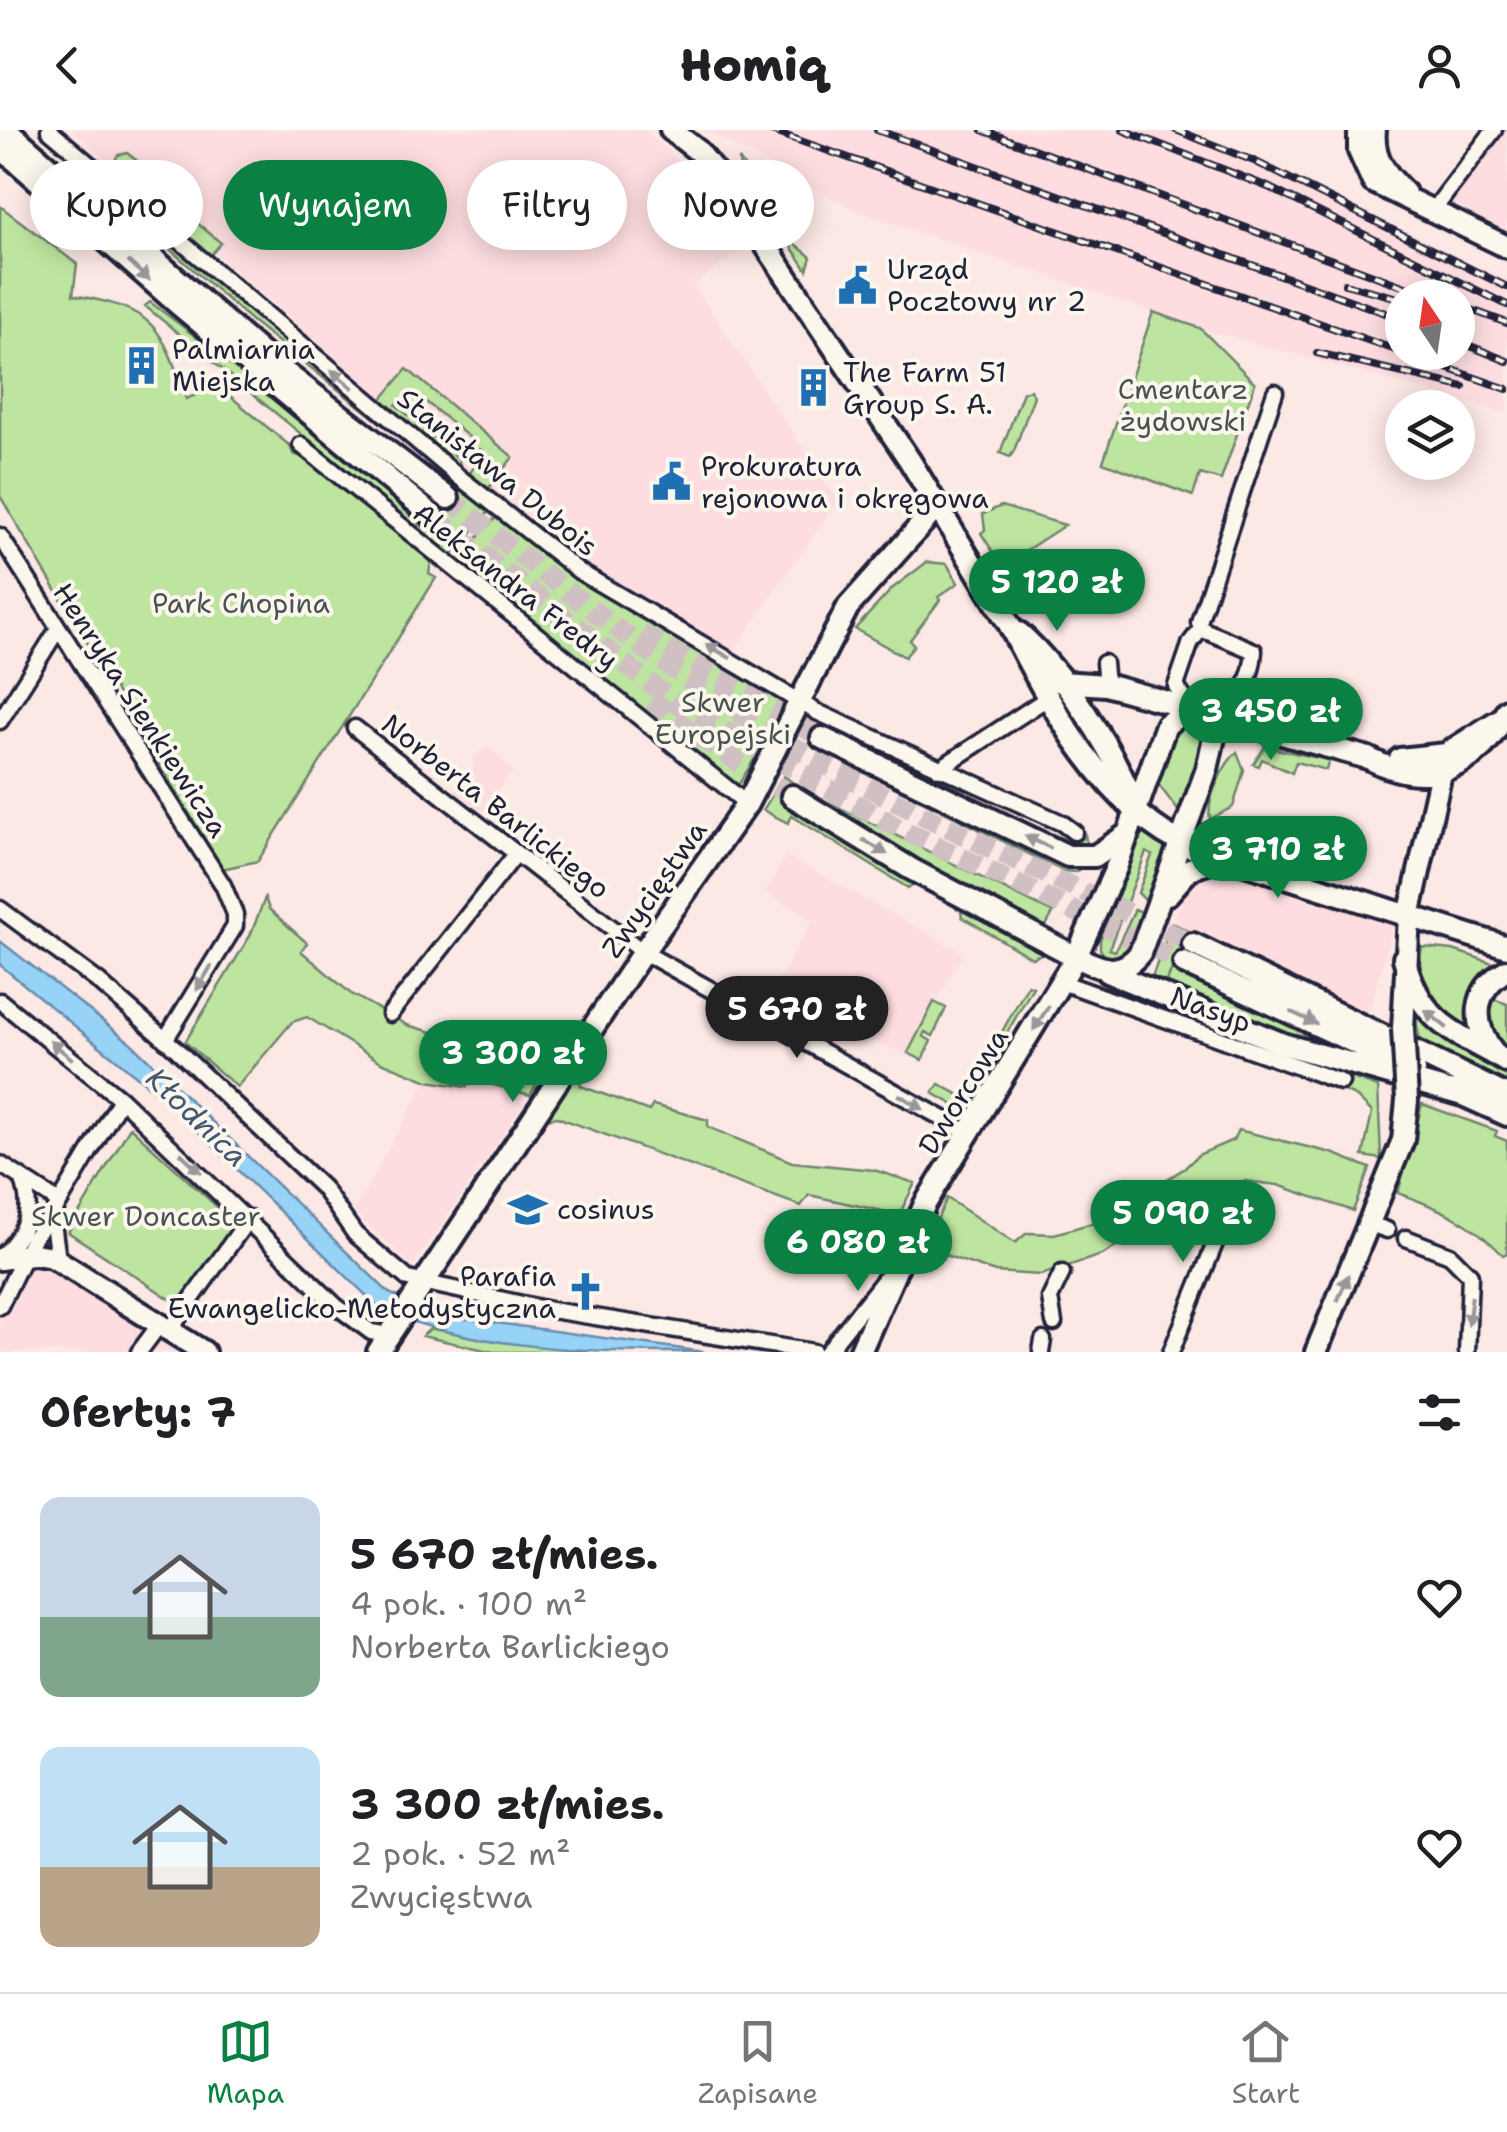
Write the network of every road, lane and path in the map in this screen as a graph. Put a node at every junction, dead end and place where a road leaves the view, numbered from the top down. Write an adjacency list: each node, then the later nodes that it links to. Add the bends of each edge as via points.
1 (7, 130): 9 (main road)
2 (25, 130): 10 (main road)
3 (50, 130): 25 (street, Stanisława Dubois, one-way to 3, via 540,544)
4 (671, 130): 17 (main road, via 724,183)
5 (1359, 130): 11 (main road, via 1359,152 1373,182)
6 (1375, 130): 11 (main road, via 1384,170)
7 (1494, 130): 11 (street)
8 (0, 148): 18 (main road, one-way to 18)
9 (41, 160)
10 (50, 160)
11 (1423, 207): 12 (main road)
12 (1507, 248)
13 (144, 250): 16 (main road, via 270,360)
14 (1275, 392): 21 (street, via 1198,622)
15 (301, 445): 38 (street, Aleksandra Fredry)
16 (448, 498)
17 (937, 507): 24 (main road, via 1009,624 1044,656); 25 (main road, Zwycięstwa, via 848,607)
18 (434, 516)
19 (0, 536): 20 (street, Henryka Sienkiewicza)
20 (58, 629): 29 (street); 58 (street, Henryka Sienkiewicza, one-way to 58, via 224,886 235,914 235,926)
21 (1201, 630): 26 (street, via 1176,686); 28 (street, via 1254,651 1237,701)
22 (1104, 663): 23 (street)
23 (1106, 685): 24 (main road); 26 (main road)
24 (1056, 689): 34 (street); 40 (main road, via 1122,776)
25 (801, 702): 34 (street, Stanisława Dubois); 38 (main road, Zwycięstwa)
26 (1190, 708): 28 (main road); 40 (main road, Dworcowa, via 1166,725)
27 (1505, 714): 33 (main road, via 1446,754); 36 (main road, via 1488,746)
28 (1219, 715): 32 (main road); 35 (main road)
29 (0, 721)
30 (356, 728): 44 (street, Norberta Barlickiego)
31 (822, 738): 42 (main road, one-way to 31, via 1095,856 1068,856)
32 (1328, 746): 33 (main road); 35 (main road, via 1249,734 1227,742)
33 (1368, 758): 36 (main road, via 1388,768)
34 (939, 768): 41 (street, Stanisława Dubois)
35 (1208, 769): 39 (main road)
36 (1442, 773): 48 (main road)
37 (792, 796): 51 (main road, one-way to 51)
38 (746, 804): 50 (main road, Zwycięstwa)
39 (1194, 804): 43 (main road); 45 (main road, via 1200,832)
40 (1135, 809): 42 (main road, Dworcowa); 43 (main road)
41 (1074, 832)
42 (1126, 835): 51 (main road, Dworcowa)
43 (1180, 842): 45 (main road); 47 (main road)
44 (516, 854): 50 (street, Norberta Barlickiego); 57 (street)
45 (1226, 857): 47 (main road, via 1190,869); 48 (main road)
46 (0, 909): 58 (street)
47 (1158, 909): 54 (main road, via 1136,958)
48 (1409, 916): 49 (main road); 52 (main road)
49 (1507, 947)
50 (643, 952): 65 (street, Norberta Barlickiego, one-way to 65); 77 (main road, Zwycięstwa)
51 (1076, 958): 54 (main road); 55 (main road, Dworcowa)
52 (1404, 958): 59 (main road, one-way to 52, via 1428,1014); 88 (main road, one-way to 52, bridge, via 1379,1227 1403,1140)
53 (1507, 970): 59 (main road, via 1487,985 1478,1008 1480,1029)
54 (1107, 972): 61 (main road, via 1283,1044)
55 (1064, 983): 60 (street, Nasyp); 65 (main road, Dworcowa, one-way to 65)
56 (0, 1002): 63 (street, one-way to 56)
57 (390, 1014)
58 (165, 1040): 77 (street, via 323,1188 356,1234)
59 (1502, 1059)
60 (1341, 1082)
61 (1466, 1096): 62 (main road, one-way to 61, via 1188,953); 64 (main road)
62 (1507, 1096)
63 (126, 1104): 69 (street); 70 (street, one-way to 70)
64 (1507, 1115)
65 (970, 1133): 73 (main road, Dworcowa, via 924,1204)
66 (0, 1164): 67 (street)
67 (22, 1178): 69 (street); 75 (street, via 29,1213)
68 (1235, 1194): 87 (street)
69 (56, 1209): 72 (street); 74 (street)
70 (249, 1218): 80 (street); 81 (street, via 336,1306)
71 (1406, 1238): 89 (street, one-way to 89, via 1450,1255 1470,1275)
72 (26, 1255): 74 (main road); 75 (main road); 78 (street)
73 (902, 1256): 85 (street, Dworcowa); 86 (main road, Dworcowa)
74 (58, 1260): 80 (main road)
75 (0, 1261): 78 (street)
76 (1062, 1273): 79 (street, via 1050,1298)
77 (420, 1289): 81 (main road, Zwycięstwa); 84 (street)
78 (3, 1300)
79 (1054, 1323)
80 (165, 1327): 82 (street); 83 (main road)
81 (387, 1338)
82 (139, 1352)
83 (204, 1352)
84 (814, 1352)
85 (827, 1352)
86 (860, 1352)
87 (1171, 1352)
88 (1316, 1352)
89 (1467, 1352)

